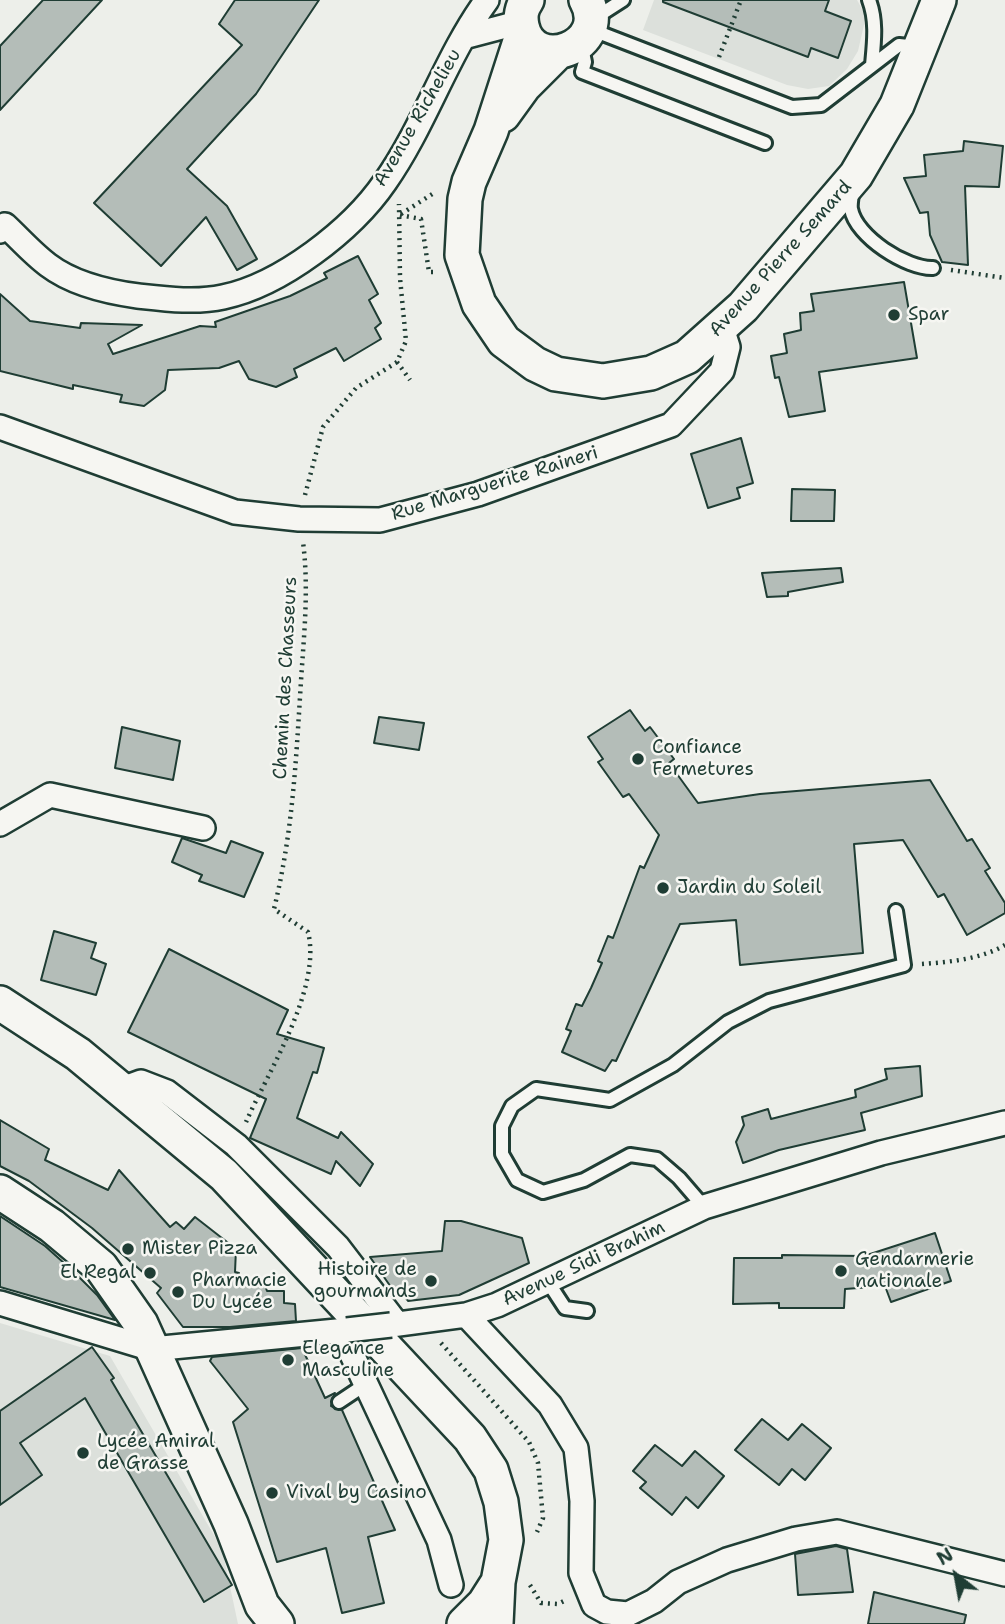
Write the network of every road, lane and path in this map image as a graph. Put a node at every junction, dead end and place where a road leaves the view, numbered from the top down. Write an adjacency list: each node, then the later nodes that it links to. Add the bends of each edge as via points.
1 (487, 0): 8 (street, Avenue Richelieu)
2 (623, 0): 7 (lane)
3 (741, 0): 10 (path)
4 (869, 0): 11 (lane, via 874,24)
5 (939, 0): 9 (main road, Avenue Pierre Semard)
6 (524, 18): 7 (main road, via 537,48); 8 (street); 12 (main road, Avenue Pierre Semard)
7 (581, 29): 11 (lane, via 792,107 821,105); 12 (main road, Avenue Pierre Semard, via 524,86); 13 (lane, via 582,72)
8 (464, 37): 16 (street, Avenue Richelieu, via 386,181 320,250 266,280 223,297 171,300 121,294 81,283 49,266)
9 (921, 47): 11 (lane, via 899,45); 14 (main road, Avenue Pierre Semard, via 897,105)
10 (719, 58)
11 (872, 65)
12 (491, 131): 19 (main road, Avenue Pierre Semard, via 465,199 462,255 478,304 504,341 556,374 603,381 671,365)
13 (765, 143)
14 (856, 175): 17 (lane, via 851,209 859,226 880,247 918,269); 19 (main road, Avenue Pierre Semard)
15 (433, 192): 20 (path, via 400,215 406,341)
16 (3, 228)
17 (933, 268): 18 (path)
18 (1005, 278)
19 (722, 328): 23 (street, Rue Marguerite Raineri, via 728,347 722,371 671,425 478,494 380,520)
20 (397, 362): 21 (path); 23 (path, Chemin des Chasseurs, via 356,388 323,426)
21 (410, 380)
22 (0, 427): 23 (street, Rue Marguerite Raineri, via 235,512)
23 (299, 519): 32 (path, Chemin des Chasseurs, via 307,608 297,774 274,909 307,932 313,951 298,1011)
24 (0, 824): 25 (street, via 51,795)
25 (203, 828)
26 (897, 911): 28 (lane)
27 (1005, 945): 28 (path, via 948,962)
28 (904, 965): 34 (lane, via 769,1001 728,1022 673,1065 610,1100 536,1089 512,1106 502,1126 502,1154 517,1180 543,1192 584,1180 630,1156 657,1159)
29 (2, 1006): 30 (main road, via 78,1054)
30 (122, 1089): 32 (street, via 141,1082 167,1092); 45 (main road, via 224,1175 470,1438 491,1470 501,1502 506,1540)
31 (1005, 1122): 34 (street, Avenue Sidi Brahim)
32 (236, 1145): 39 (street, via 338,1247)
33 (0, 1192): 41 (main road, via 52,1226 101,1267 141,1324)
34 (704, 1207): 35 (street, Avenue Sidi Brahim)
35 (548, 1282): 37 (lane, via 565,1308); 38 (street, Avenue Sidi Brahim)
36 (0, 1303): 41 (street)
37 (587, 1311)
38 (466, 1315): 39 (street, Avenue Sidi Brahim); 47 (street, via 550,1405 576,1448 582,1501 581,1573 586,1590 594,1605)
39 (394, 1324): 40 (street, Avenue Sidi Brahim, bridge)
40 (339, 1331): 41 (street, Avenue Sidi Brahim); 42 (street)
41 (152, 1349): 48 (main road, via 262,1605)
42 (361, 1373): 43 (lane); 46 (street, via 439,1540)
43 (339, 1402)
44 (1005, 1574): 47 (street, via 837,1532 727,1560 678,1582)
45 (498, 1582): 49 (main road); 50 (main road)
46 (451, 1584)
47 (628, 1619)
48 (277, 1624)
49 (464, 1624)
50 (496, 1624)

